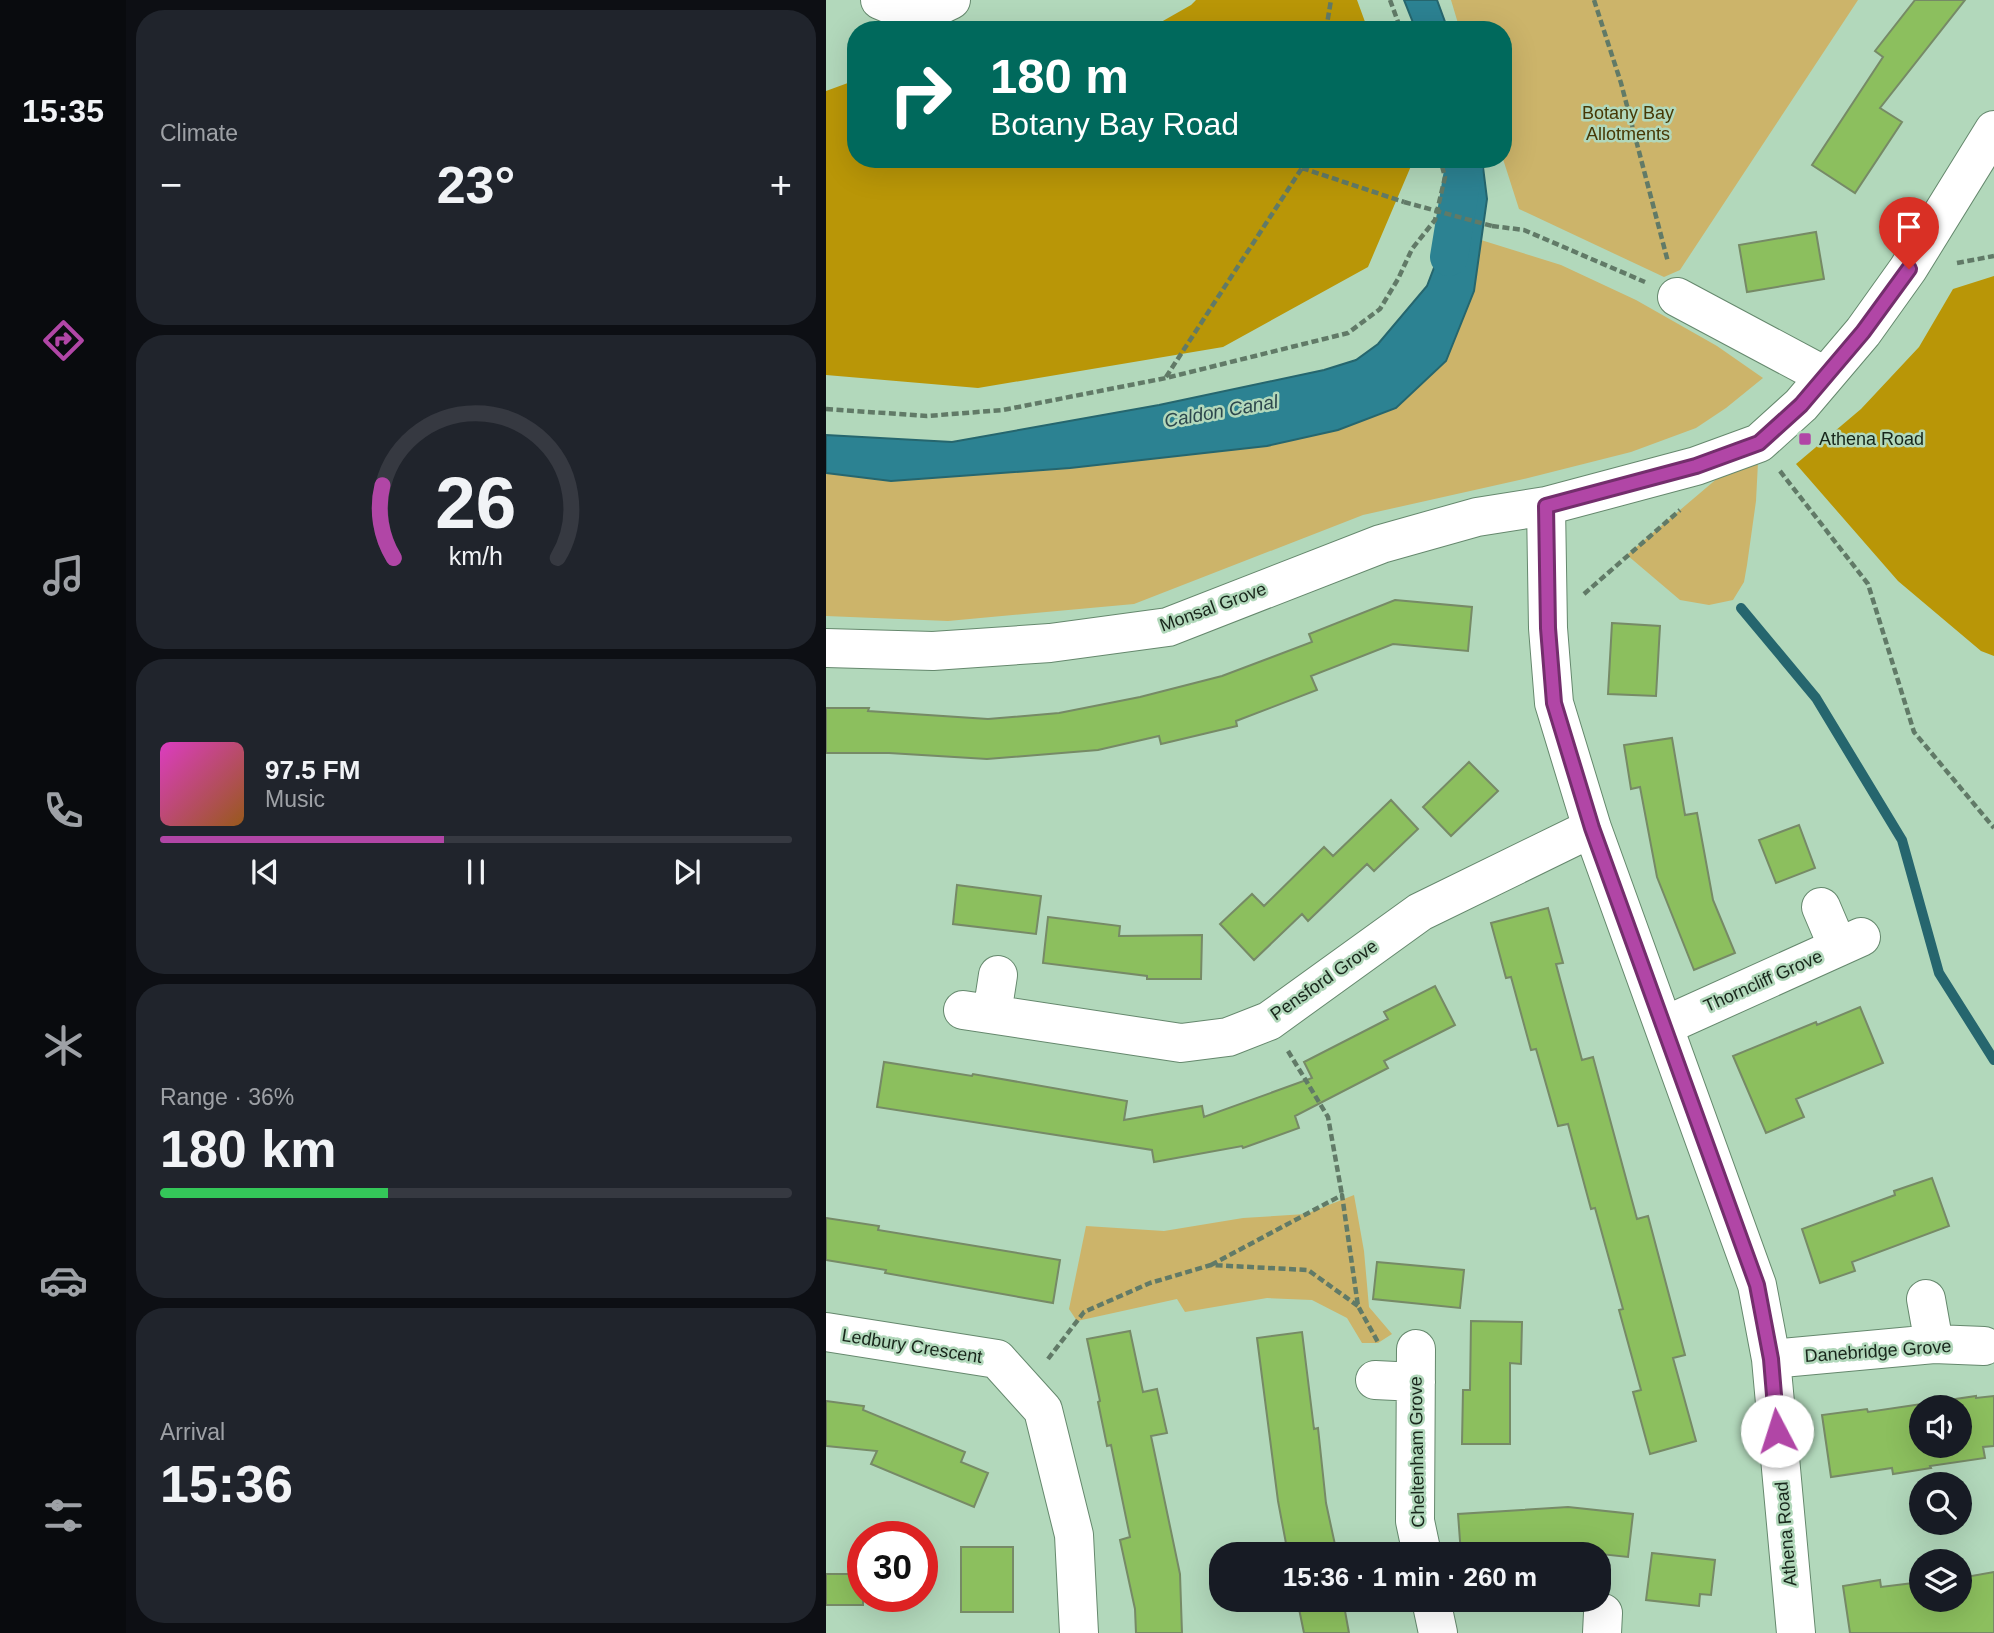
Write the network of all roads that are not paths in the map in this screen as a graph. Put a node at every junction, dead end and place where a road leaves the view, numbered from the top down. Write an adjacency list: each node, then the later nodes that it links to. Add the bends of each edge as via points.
1 (880, 0): 2 (street, via 918,16)
2 (951, 0)
3 (1992, 137): 5 (street, via 1909,269)
4 (1678, 297): 5 (street)
5 (1825, 376): 6 (street, Monsal Grove, via 1759,443 1696,466)
6 (1546, 506): 7 (street, Monsal Grove, via 1477,517 1381,544 1168,627 1050,643 933,651); 8 (street, Athena Road, via 1554,703)
7 (826, 648)
8 (1592, 828): 10 (street, Pensford Grove, via 1420,912 1269,1020 1228,1037 1181,1043 977,1012); 11 (street, Athena Road)
9 (1821, 907): 11 (street, Thorncliff Grove, via 1850,942)
10 (998, 975)
11 (1664, 1026): 16 (street, Athena Road, via 1757,1285)
12 (1926, 1299): 14 (street)
13 (826, 1332): 20 (street, Ledbury Crescent, via 997,1359 1043,1410 1074,1535)
14 (1934, 1344): 15 (street, Danebridge Grove); 16 (street, Danebridge Grove)
15 (1984, 1346)
16 (1771, 1359): 22 (street, Athena Road)
17 (1375, 1380): 18 (street, Cheltenham Grove, via 1416,1365 1415,1521)
18 (1419, 1542)
19 (1434, 1612): 21 (street)
20 (1079, 1633)
21 (1438, 1633)
22 (1796, 1633)

